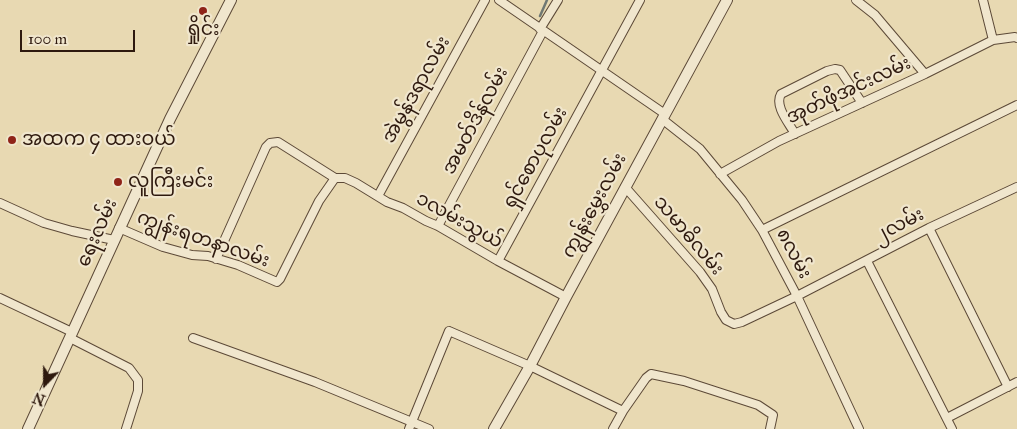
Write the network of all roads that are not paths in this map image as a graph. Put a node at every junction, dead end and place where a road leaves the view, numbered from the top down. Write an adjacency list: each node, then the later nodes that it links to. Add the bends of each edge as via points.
1 (485, 0): 22 (street, အဲမွန်ဒရာလမ်း)
2 (499, 0): 9 (street, ၈လမ်း)
3 (558, 0): 9 (street, အမတ်ဒိန်လမ်း)
4 (640, 0): 12 (street, ရှင်စောပုလမ်း)
5 (727, 0): 16 (street, ကျွန်းမွှေးလမ်း)
6 (856, 0): 13 (street, via 875,15)
7 (983, 0): 11 (street)
8 (228, 1): 25 (street, ရေးလမ်း)
9 (541, 30): 12 (street, ၈လမ်း); 24 (street, အမတ်ဒိန်လမ်း)
10 (1017, 38): 11 (street)
11 (994, 40): 13 (street, အုတ်ဖိုအင်းလမ်း)
12 (602, 71): 16 (street, ၈လမ်း); 30 (street, ရှင်စောပုလမ်း)
13 (925, 74): 14 (street, အုတ်ဖိုအင်းလမ်း)
14 (862, 103): 17 (street, အုတ်ဖိုအင်းလမ်း); 17 (street, via 840,70 827,71 781,94 778,99)
15 (1017, 106): 27 (street)
16 (664, 116): 18 (street, ၈လမ်း, via 700,148); 20 (street, ကျွန်းမွှေးလမ်း)
17 (795, 134): 18 (street, အုတ်ဖိုအင်းလမ်း)
18 (720, 174): 27 (street, ၈လမ်း)
19 (336, 178): 22 (street, ၁လမ်းသွယ်, via 356,182); 29 (street, ကျွန်းရတနာလမ်း, via 319,201 276,282); 29 (street, ၁လမ်းသွယ်, via 278,142 270,143)
20 (625, 188): 32 (street, သမာဓိလမ်း, via 700,272 726,320 734,324 742,322); 33 (street, ကျွန်းမွှေးလမ်း)
21 (1017, 188): 26 (street, ၂လမ်း)
22 (378, 196): 24 (street, ၁လမ်းသွယ်)
23 (0, 203): 28 (street, via 44,223)
24 (438, 226): 30 (street, ၁လမ်းသွယ်)
25 (119, 228): 28 (street, ရေးလမ်း); 29 (street, ကျွန်းရတနာလမ်း, via 163,247)
26 (929, 228): 31 (street, ၂လမ်း); 39 (street)
27 (762, 230): 32 (street, ၈လမ်း)
28 (114, 240): 35 (street, ရေးလမ်း)
29 (216, 258)
30 (498, 261): 33 (street, ၁လမ်းသွယ်)
31 (867, 261): 32 (street, ၂လမ်း); 41 (street)
32 (797, 296): 49 (street, ၈လမ်း)
33 (566, 297): 37 (street, ကျွန်းမွှေးလမ်း)
34 (0, 298): 35 (street)
35 (71, 335): 43 (street, ရေးလမ်း); 44 (street, via 129,368 138,380 138,391)
36 (193, 338): 42 (street, via 315,382)
37 (530, 366): 40 (street); 42 (street, via 449,330); 46 (street, ကျွန်းမွှေးလမ်း)
38 (1017, 382): 39 (street)
39 (1008, 386): 41 (street)
40 (623, 411): 47 (street); 48 (street, via 651,374 684,381 758,406 773,415)
41 (947, 418): 50 (street)
42 (411, 425): 45 (street)
43 (28, 429)
44 (126, 429)
45 (429, 429)
46 (494, 429)
47 (613, 429)
48 (770, 429)
49 (859, 429)
50 (952, 429)

